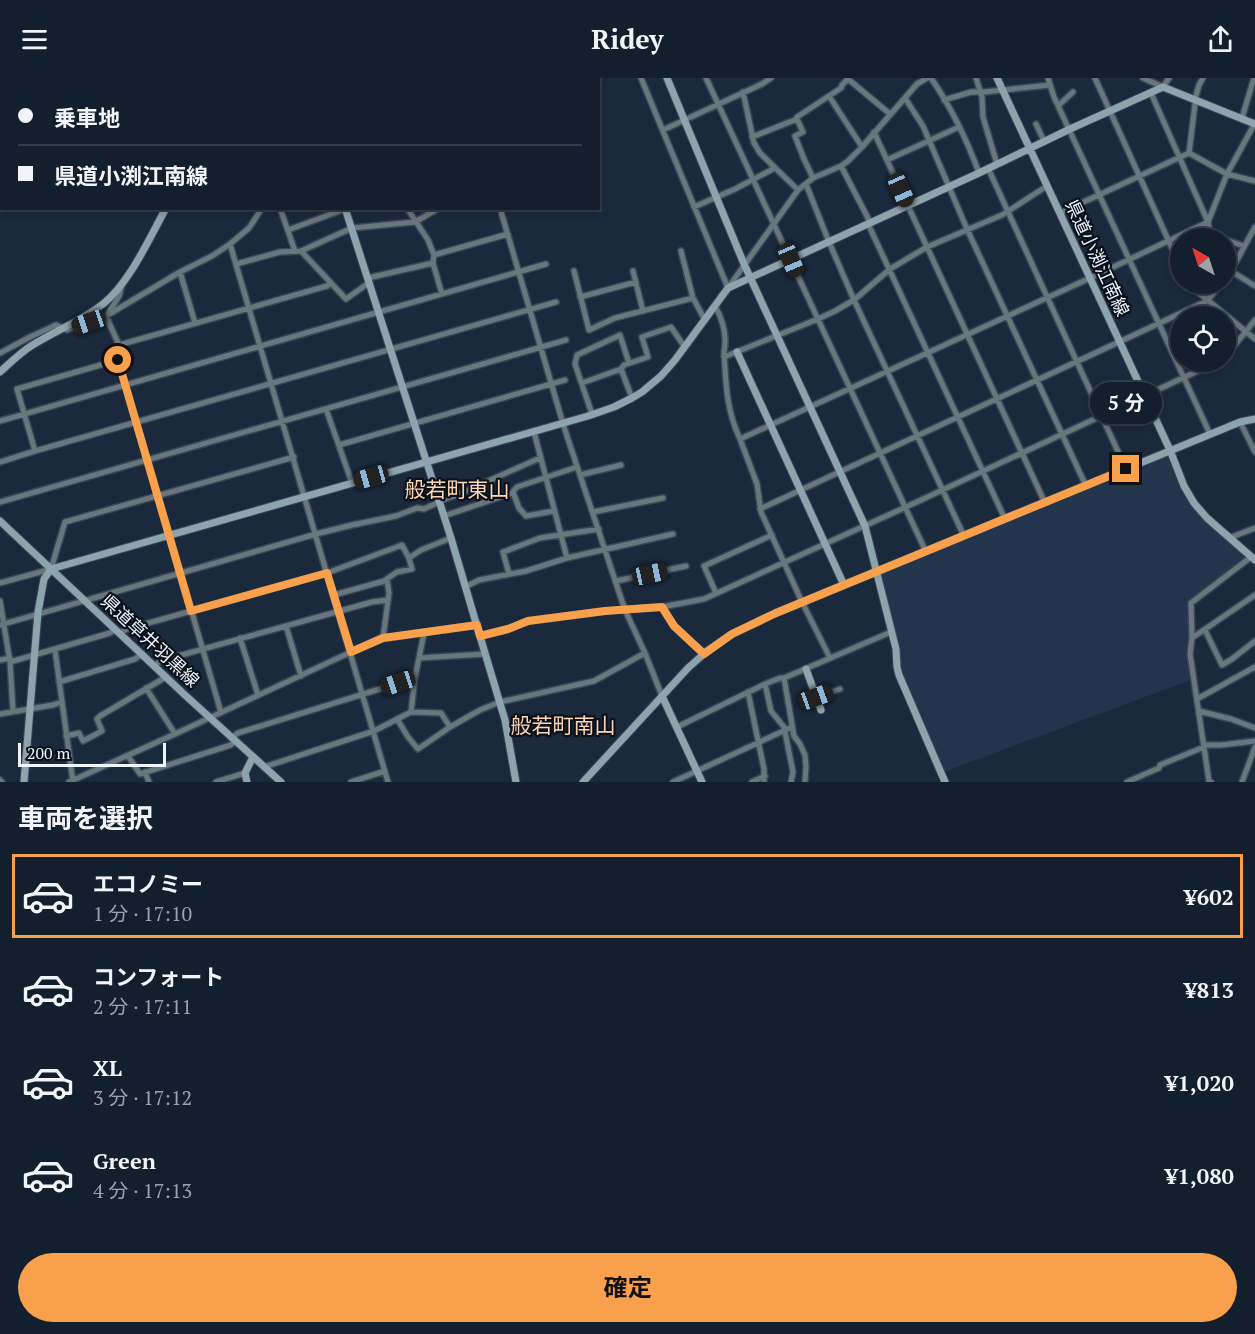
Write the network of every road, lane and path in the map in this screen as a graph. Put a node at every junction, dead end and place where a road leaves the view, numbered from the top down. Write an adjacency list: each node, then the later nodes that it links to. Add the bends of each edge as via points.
1 (641, 78): 44 (street)
2 (668, 78): 38 (street)
3 (706, 78): 32 (street)
4 (758, 78): 19 (street)
5 (771, 78): 19 (street)
6 (836, 78): 21 (street)
7 (911, 78): 20 (street)
8 (927, 78): 20 (street)
9 (931, 78): 30 (street)
10 (976, 78): 25 (street)
11 (997, 78): 23 (street, 県道小渕江南線)
12 (1095, 78): 34 (street)
13 (1143, 78): 22 (street)
14 (1169, 78): 22 (street)
15 (1203, 78): 31 (street)
16 (1254, 78): 36 (street)
17 (848, 79): 21 (street); 35 (street)
18 (1049, 81): 23 (street); 33 (street)
19 (762, 84): 24 (street)
20 (917, 84): 29 (street)
21 (842, 85): 28 (street)
22 (1163, 87): 27 (street); 31 (street)
23 (1004, 90): 25 (street); 51 (street, 県道小渕江南線)
24 (743, 92): 32 (street); 47 (street)
25 (981, 92): 30 (street); 55 (street, via 983,117)
26 (1073, 92): 33 (street)
27 (1151, 93): 34 (street); 53 (street)
28 (829, 96): 37 (street); 50 (street)
29 (905, 98): 35 (street); 48 (street)
30 (944, 100): 42 (street)
31 (1197, 100): 36 (street); 52 (street)
32 (718, 104): 38 (street); 63 (street)
33 (1059, 105): 43 (street)
34 (1110, 112): 43 (street); 61 (street)
35 (890, 114): 45 (street)
36 (1242, 118): 41 (street)
37 (797, 119): 47 (street); 62 (street, via 803,132 793,136)
38 (685, 120): 44 (street); 70 (street)
39 (943, 124): 46 (street)
40 (1036, 124): 49 (street)
41 (1255, 124): 60 (street)
42 (959, 127): 46 (street); 59 (street)
43 (1070, 129): 49 (street); 69 (street)
44 (663, 130): 72 (street)
45 (874, 132): 50 (street); 54 (street)
46 (947, 132): 48 (street)
47 (752, 137): 57 (street, via 760,153)
48 (928, 140): 54 (street); 67 (street)
49 (1044, 141): 51 (street)
50 (862, 147): 56 (street)
51 (1030, 148): 55 (street); 66 (street, 県道小渕江南線)
52 (1189, 153): 53 (street); 60 (street)
53 (1180, 158): 61 (street); 84 (street)
54 (887, 160): 71 (street)
55 (997, 164): 58 (street)
56 (841, 166): 62 (street); 86 (street)
57 (775, 168): 63 (street); 68 (street)
58 (988, 168): 59 (street); 81 (street)
59 (979, 173): 67 (street)
60 (1227, 174): 64 (street); 84 (street)
61 (1139, 177): 69 (street); 94 (street)
62 (813, 178): 65 (street)
63 (753, 180): 70 (street); 85 (street)
64 (1255, 181)
65 (806, 184): 68 (street); 95 (street)
66 (1047, 186): 81 (street); 82 (street, 県道小渕江南線)
67 (948, 187): 71 (street); 91 (street)
68 (798, 190): 85 (street)
69 (1100, 195): 82 (street); 103 (street)
70 (716, 198): 72 (street); 109 (street)
71 (908, 205): 86 (street); 99 (street)
72 (694, 207): 123 (street)
73 (165, 210): 121 (street)
74 (261, 210): 97 (street, via 249,228)
75 (281, 210): 92 (street)
76 (340, 210): 92 (street)
77 (346, 210): 88 (street)
78 (408, 210): 83 (street)
79 (436, 210): 83 (street)
80 (501, 210): 93 (street)
81 (1008, 211): 91 (street); 129 (street)
82 (1060, 213): 116 (street, 県道小渕江南線)
83 (415, 222): 88 (street); 102 (street)
84 (1208, 222): 89 (street); 90 (street)
85 (774, 223): 104 (street); 109 (street)
86 (869, 223): 95 (street); 110 (street)
87 (1255, 227): 98 (street)
88 (352, 228): 100 (street); 118 (street)
89 (1195, 228)
90 (1209, 228)
91 (967, 229): 99 (street); 139 (street)
92 (288, 230): 100 (street)
93 (508, 234): 102 (street); 114 (street)
94 (1170, 240): 103 (street)
95 (829, 242): 104 (street); 130 (street)
96 (1236, 243): 98 (street)
97 (230, 244): 107 (street); 113 (street)
98 (1244, 246): 105 (street)
99 (927, 247): 110 (street); 147 (street)
100 (298, 251): 107 (street); 120 (street)
101 (681, 251): 128 (street)
102 (434, 255): 106 (street)
103 (1130, 259): 116 (street); 144 (street)
104 (791, 260): 117 (street); 141 (street)
105 (1236, 261)
106 (433, 263): 118 (street); 124 (street)
107 (236, 264): 134 (street)
108 (546, 264): 114 (street)
109 (744, 264): 117 (street); 123 (street)
110 (890, 269): 130 (street); 159 (street)
111 (574, 271): 127 (street)
112 (633, 271): 119 (street)
113 (180, 272): 138 (street); 143 (street)
114 (519, 272): 124 (street); 135 (street)
115 (1236, 274): 122 (street)
116 (1090, 278): 129 (street); 151 (street, 県道小渕江南線)
117 (750, 279): 123 (street); 148 (street)
118 (369, 280): 120 (street, via 345,299); 137 (street)
119 (636, 282): 127 (street); 136 (street)
120 (331, 283): 134 (street)
121 (123, 284): 138 (street); 145 (street, via 98,308)
122 (1255, 286)
123 (728, 288): 133 (street)
124 (442, 294): 137 (street)
125 (1199, 294): 131 (street)
126 (1213, 294): 131 (street)
127 (580, 297): 136 (street, via 589,330)
128 (693, 297): 136 (street); 140 (street)
129 (1048, 297): 139 (street); 163 (street)
130 (855, 300): 141 (street); 166 (street)
131 (1207, 301): 144 (street); 146 (street)
132 (556, 302): 135 (street)
133 (715, 306): 140 (street); 161 (street, via 722,323)
134 (250, 308): 143 (street); 154 (street)
135 (530, 309): 155 (street); 157 (street)
136 (643, 311)
137 (379, 312): 154 (street); 157 (street)
138 (106, 316): 145 (street); 153 (street)
139 (1007, 316): 147 (street); 171 (street)
140 (705, 320): 156 (street)
141 (819, 320): 148 (street); 177 (street)
142 (1255, 321): 146 (street)
143 (195, 323): 153 (street)
144 (1159, 323): 151 (street); 169 (street)
145 (64, 328): 160 (street, via 56,326 40,332); 167 (street, via 32,346)
146 (1246, 332): 150 (street); 152 (street)
147 (968, 334): 159 (street); 180 (street)
148 (777, 335): 158 (street); 181 (street)
149 (566, 339): 155 (street)
150 (1255, 339)
151 (1119, 341): 163 (street); 178 (street, 県道小渕江南線)
152 (1236, 344)
153 (119, 345): 162 (street)
154 (261, 346): 173 (street); 175 (street)
155 (540, 346): 174 (street); 176 (street)
156 (684, 346): 164 (street, via 671,327 642,337 648,357); 179 (street, via 661,376)
157 (391, 349): 173 (street); 176 (street)
158 (737, 352): 161 (street); 194 (street)
159 (928, 353): 166 (street); 186 (street)
160 (0, 354)
161 (724, 357): 199 (street, via 728,402)
162 (118, 360): 175 (street); 183 (street, via 17,389)
163 (1076, 362): 171 (street); 185 (street)
164 (629, 363): 165 (street); 172 (street, via 621,335 577,355 575,364)
165 (621, 369): 172 (street); 179 (street)
166 (888, 371): 177 (street); 198 (street)
167 (0, 372)
168 (1196, 372): 169 (street)
169 (1184, 378): 178 (street); 197 (street)
170 (565, 380): 174 (street)
171 (1037, 380): 180 (street); 196 (street)
172 (582, 382): 184 (street)
173 (272, 383): 189 (street); 190 (street)
174 (551, 384): 192 (street); 193 (street)
175 (125, 385): 183 (street); 190 (street)
176 (402, 386): 182 (street); 192 (street)
177 (851, 388): 181 (street); 205 (street)
178 (1144, 396): 185 (street); 201 (street, 県道小渕江南線)
179 (632, 398): 184 (street)
180 (997, 399): 186 (street); 203 (street)
181 (810, 407): 194 (street); 215 (street)
182 (326, 409): 189 (street); 200 (street)
183 (24, 414): 188 (street); 202 (street)
184 (592, 414): 193 (street)
185 (1102, 415): 196 (street); 213 (street)
186 (958, 416): 198 (street); 214 (street)
187 (1255, 419): 191 (street)
188 (0, 421)
189 (283, 421): 206 (street); 208 (street)
190 (136, 422): 202 (street); 208 (street)
191 (1240, 422): 197 (street); 204 (street)
192 (414, 423): 200 (street); 210 (street)
193 (563, 423): 195 (street); 212 (street)
194 (770, 426): 199 (street); 221 (street)
195 (534, 432): 207 (street); 210 (street)
196 (1062, 434): 203 (street); 219 (street)
197 (1210, 434): 201 (street)
198 (918, 436): 205 (street); 220 (street)
199 (740, 439): 230 (street, via 757,484)
200 (339, 445): 218 (street)
201 (1170, 450): 213 (street); 246 (street, 県道小渕江南線, via 1194,503)
202 (35, 451): 209 (street)
203 (1023, 452): 214 (street); 228 (street)
204 (1255, 452)
205 (880, 453): 215 (street); 229 (street)
206 (294, 457): 223 (street); 224 (street)
207 (540, 458): 217 (street); 227 (street)
208 (147, 460): 223 (street); 226 (street)
209 (0, 462)
210 (426, 462): 218 (street); 227 (street)
211 (621, 465): 216 (street)
212 (578, 467): 216 (street); 217 (street)
213 (1126, 469): 219 (street)
214 (982, 471): 220 (street); 234 (street)
215 (841, 472): 221 (street); 236 (street)
216 (580, 475): 232 (street)
217 (545, 478): 222 (street); 231 (street)
218 (352, 483): 224 (street)
219 (1086, 486): 228 (street)
220 (943, 489): 229 (street); 244 (street)
221 (800, 490): 230 (street); 247 (street)
222 (513, 492): 231 (street, via 526,516); 233 (street)
223 (157, 497): 243 (street); 255 (street, via 65,522)
224 (305, 497): 239 (street); 243 (street)
225 (663, 498): 232 (street)
226 (0, 501)
227 (439, 502): 233 (street); 239 (street)
228 (1045, 503): 234 (street)
229 (906, 507): 236 (street); 249 (street)
230 (760, 508): 242 (street)
231 (554, 511): 241 (street)
232 (593, 512): 238 (street)
233 (444, 516): 245 (street)
234 (1005, 519): 244 (street)
235 (0, 521): 255 (street, 県道草井羽黒線)
236 (865, 526): 247 (street); 256 (street)
237 (1255, 528): 246 (street)
238 (599, 529): 241 (street); 248 (street)
239 (316, 534): 257 (street); 258 (street)
240 (674, 534): 248 (street)
241 (562, 535): 251 (street); 259 (street, via 540,538 503,552)
242 (772, 535): 253 (street); 265 (street, via 704,566)
243 (168, 536): 255 (street); 257 (street)
244 (964, 536): 249 (street)
245 (451, 538): 250 (street); 264 (street)
246 (1229, 538): 252 (street, 県道小渕江南線)
247 (825, 544): 253 (street); 263 (street)
248 (606, 550): 251 (street); 261 (street)
249 (926, 552): 256 (street)
250 (409, 558): 258 (street, via 402,545); 260 (street, via 412,569)
251 (567, 558): 259 (street)
252 (1253, 559): 287 (street, via 1191,603)
253 (785, 562): 265 (street); 271 (street)
254 (686, 567): 261 (street)
255 (51, 569): 262 (street); 270 (street, 県道草井羽黒線); 276 (street, via 44,579)
256 (876, 572): 263 (street); 282 (street)
257 (179, 573): 270 (street); 274 (street)
258 (327, 573): 266 (street); 274 (street)
259 (509, 574): 264 (street)
260 (387, 579): 266 (street); 268 (street)
261 (616, 581): 273 (street)
262 (0, 583)
263 (844, 585): 271 (street)
264 (465, 587): 278 (street)
265 (716, 593): 272 (street)
266 (334, 595): 275 (street)
267 (1255, 595): 280 (street)
268 (388, 600): 275 (street); 286 (street)
269 (0, 601): 277 (street)
270 (85, 601): 276 (street); 281 (street, 県道草井羽黒線)
271 (802, 602): 295 (street, via 732,634); 298 (street)
272 (662, 607): 273 (street); 295 (street, via 674,626)
273 (625, 610): 284 (street, via 528,621); 292 (street)
274 (191, 611): 281 (street); 289 (street)
275 (339, 611): 279 (street); 291 (street)
276 (38, 614): 277 (street); 296 (street)
277 (2, 625): 300 (street)
278 (477, 625): 283 (street); 284 (street)
279 (286, 626): 285 (street); 304 (street)
280 (1205, 630): 287 (street); 288 (street, via 1222,664)
281 (118, 631): 290 (street); 293 (street, 県道草井羽黒線)
282 (891, 632): 298 (street); 365 (street, via 903,688)
283 (424, 633): 286 (street); 297 (street)
284 (480, 636): 294 (street)
285 (240, 638): 289 (street); 314 (street)
286 (383, 638): 291 (street)
287 (1192, 638): 317 (street)
288 (1255, 641)
289 (202, 649): 301 (street); 324 (street)
290 (55, 650): 296 (street); 308 (street)
291 (351, 652): 304 (street); 313 (street)
292 (645, 653): 315 (street); 319 (street, via 594,681)
293 (142, 654): 301 (street, 県道草井羽黒線); 308 (street)
294 (485, 654): 297 (street); 319 (street)
295 (704, 654): 315 (street)
296 (35, 655): 300 (street); 320 (street)
297 (419, 658): 306 (street)
298 (830, 658): 303 (street)
299 (0, 660): 300 (street)
300 (10, 660): 322 (street)
301 (154, 666): 305 (street, 県道草井羽黒線)
302 (1255, 667): 317 (street)
303 (806, 669): 307 (street); 316 (street)
304 (301, 676): 314 (street)
305 (166, 677): 310 (street); 327 (street, 県道草井羽黒線)
306 (415, 678): 313 (street); 325 (street)
307 (784, 678): 309 (street); 331 (street)
308 (59, 682): 318 (street)
309 (765, 684): 312 (street); 333 (street, via 771,711)
310 (146, 688): 335 (street); 336 (street, via 97,719 102,730 83,741 79,733)
311 (840, 689): 316 (street)
312 (748, 692): 330 (street); 339 (street)
313 (363, 694): 334 (street); 337 (street, via 238,733)
314 (258, 696): 324 (street)
315 (662, 696): 330 (street); 359 (street)
316 (816, 697): 321 (street)
317 (1197, 699): 323 (street)
318 (61, 702): 320 (street); 336 (street)
319 (500, 702): 329 (street); 358 (street)
320 (31, 708): 322 (street); 351 (street)
321 (820, 710)
322 (13, 711): 326 (street)
323 (1199, 711): 332 (street); 340 (street)
324 (221, 712): 327 (street)
325 (411, 712): 328 (street); 329 (street, via 441,714)
326 (0, 714)
327 (210, 718): 335 (street); 337 (street, 県道草井羽黒線)
328 (397, 719): 329 (street, via 418,748); 334 (street)
329 (450, 727)
330 (677, 727): 346 (street)
331 (792, 727): 333 (street); 364 (street, via 805,755)
332 (1255, 728)
333 (785, 730): 339 (street); 363 (street, via 793,772)
334 (374, 731): 344 (street); 345 (street)
335 (175, 734): 342 (street)
336 (66, 736): 350 (street)
337 (233, 740): 343 (street, 県道草井羽黒線); 347 (street, via 231,745)
338 (1255, 741): 340 (street)
339 (759, 742): 346 (street); 349 (street)
340 (1204, 746): 366 (street); 367 (street)
341 (1255, 747): 368 (street)
342 (128, 756): 347 (street, via 140,774); 350 (street)
343 (252, 757): 344 (street, 県道草井羽黒線); 348 (street)
344 (264, 767): 355 (street, 県道草井羽黒線)
345 (385, 771): 356 (street); 357 (street)
346 (697, 771): 360 (street); 361 (street)
347 (145, 772): 352 (street)
348 (244, 773): 353 (street); 354 (street)
349 (764, 779): 362 (street)
350 (71, 781)
351 (24, 782)
352 (149, 782)
353 (216, 782)
354 (247, 782)
355 (281, 782)
356 (351, 782)
357 (388, 782)
358 (516, 782)
359 (583, 782)
360 (673, 782)
361 (702, 782)
362 (752, 782)
363 (791, 782)
364 (805, 782)
365 (945, 782)
366 (1127, 782)
367 (1209, 782)
368 (1242, 782)

